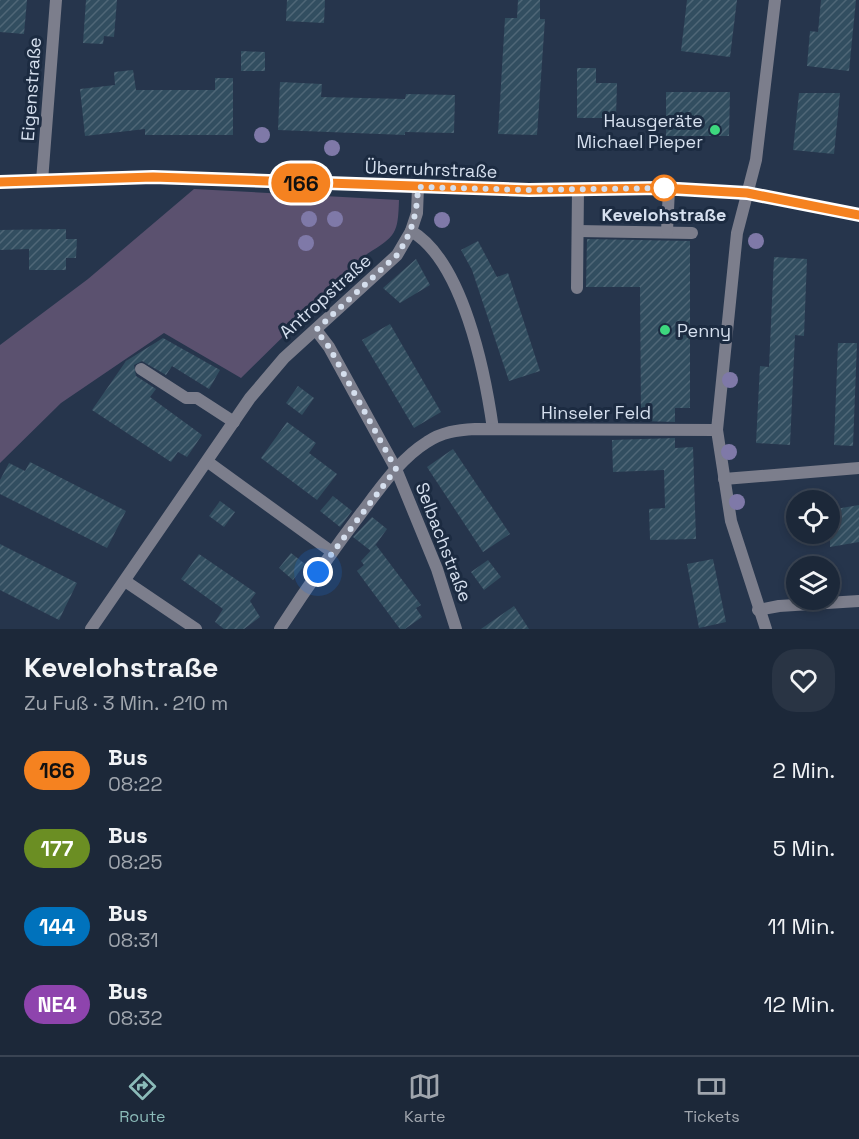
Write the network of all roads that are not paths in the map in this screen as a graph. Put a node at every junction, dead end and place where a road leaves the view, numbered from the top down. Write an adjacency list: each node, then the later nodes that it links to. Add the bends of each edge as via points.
1 (56, 0): 3 (street, Eigenstraße)
2 (775, 0): 8 (street, via 756,160)
3 (42, 181): 4 (main road, Überruhrstraße); 5 (main road, Überruhrstraße, via 248,178)
4 (0, 182)
5 (418, 187): 6 (main road, Überruhrstraße); 10 (street, Antropstraße, via 417,213)
6 (578, 189): 7 (main road, Überruhrstraße); 11 (street)
7 (669, 189): 8 (main road, Überruhrstraße); 12 (street)
8 (747, 193): 9 (main road, Überruhrstraße); 20 (street, via 737,233)
9 (859, 215)
10 (411, 231): 15 (street, Antropstraße, via 397,255); 19 (street, via 426,240 439,258 472,329)
11 (578, 231): 12 (street); 14 (street)
12 (667, 231): 13 (street)
13 (692, 233)
14 (577, 288)
15 (316, 330): 17 (street, Antropstraße, via 284,358); 23 (street, Selbachstraße)
16 (141, 369): 17 (street)
17 (234, 422): 21 (street, Antropstraße)
18 (474, 429): 19 (street, Hinseler Feld); 23 (street, Selbachstraße, via 440,435)
19 (493, 429): 20 (street, Hinseler Feld)
20 (717, 430): 24 (street)
21 (208, 462): 25 (street); 26 (street, Antropstraße)
22 (859, 468): 24 (street)
23 (396, 469): 25 (street, Selbachstraße); 32 (street, Selbachstraße, via 437,569)
24 (724, 479): 28 (street, via 731,521)
25 (332, 552): 31 (street, Selbachstraße)
26 (125, 580): 29 (street, Antropstraße); 30 (street)
27 (859, 601): 28 (street)
28 (758, 610): 33 (street)
29 (91, 629)
30 (196, 629)
31 (280, 629)
32 (456, 629)
33 (766, 629)

